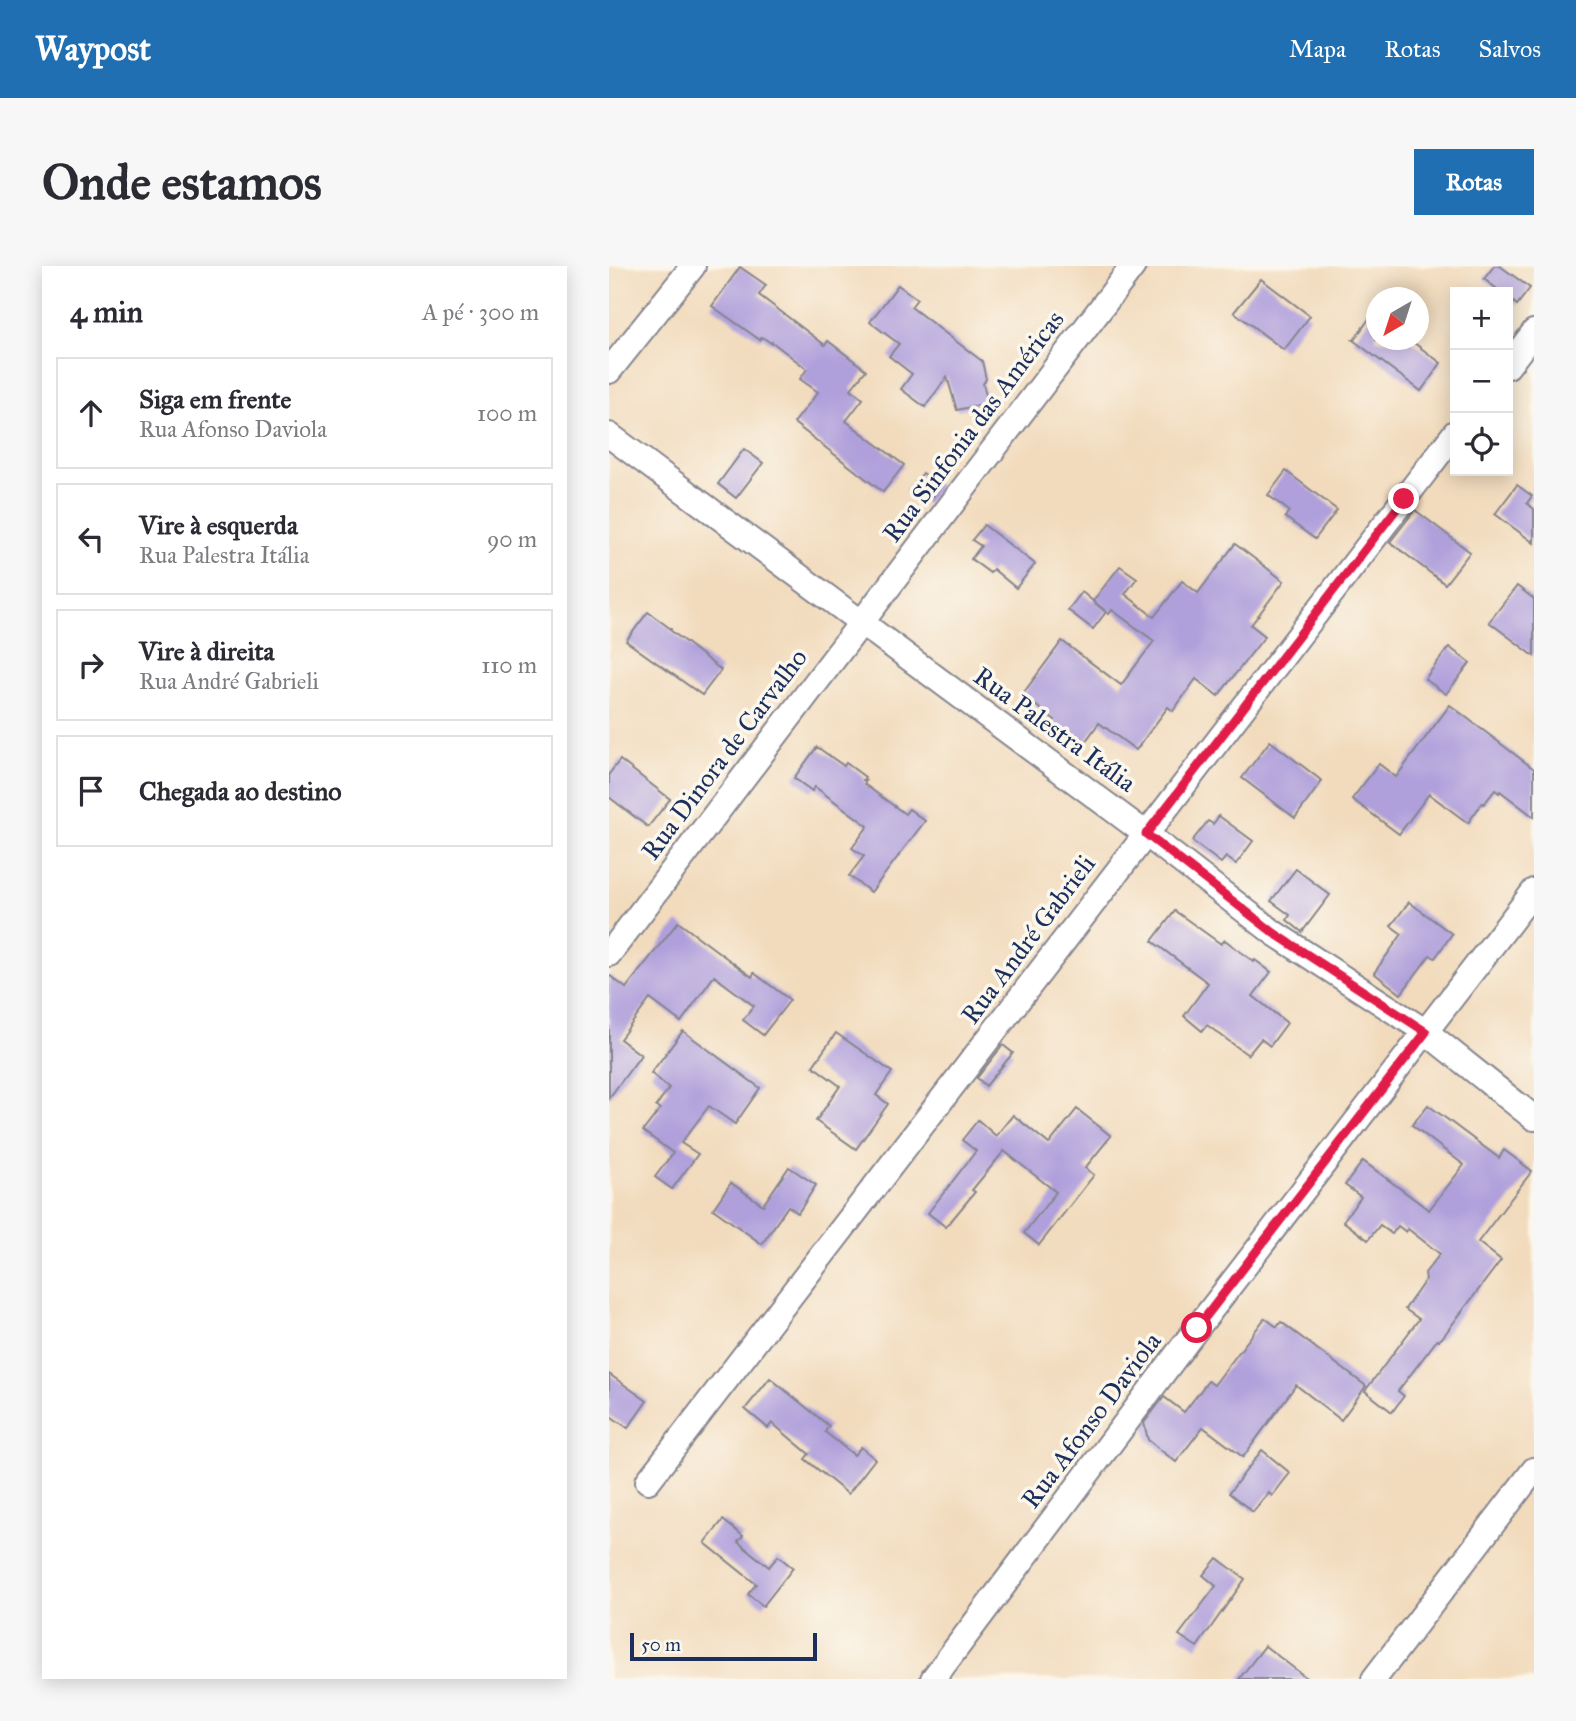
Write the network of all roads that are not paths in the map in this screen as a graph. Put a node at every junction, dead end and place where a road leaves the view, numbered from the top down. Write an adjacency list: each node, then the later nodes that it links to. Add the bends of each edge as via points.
1 (693, 266): 5 (street)
2 (1133, 266): 8 (street, Rua Sinfonia das Américas)
3 (1534, 332): 4 (street)
4 (1513, 359)
5 (609, 371)
6 (609, 435): 8 (street, Rua Palestra Itália)
7 (1450, 439): 9 (street, Rua André Gabrieli)
8 (860, 623): 9 (street, Rua Palestra Itália); 11 (street, Rua Dinora de Carvalho)
9 (1146, 834): 12 (street, Rua Palestra Itália, via 1274,933); 15 (street, Rua André Gabrieli)
10 (1534, 891): 12 (street, Rua Afonso Daviola)
11 (609, 954)
12 (1426, 1032): 13 (street, Rua Palestra Itália); 16 (street, Rua Afonso Daviola)
13 (1534, 1118)
14 (1534, 1470): 17 (street)
15 (648, 1481)
16 (933, 1679)
17 (1374, 1679)

